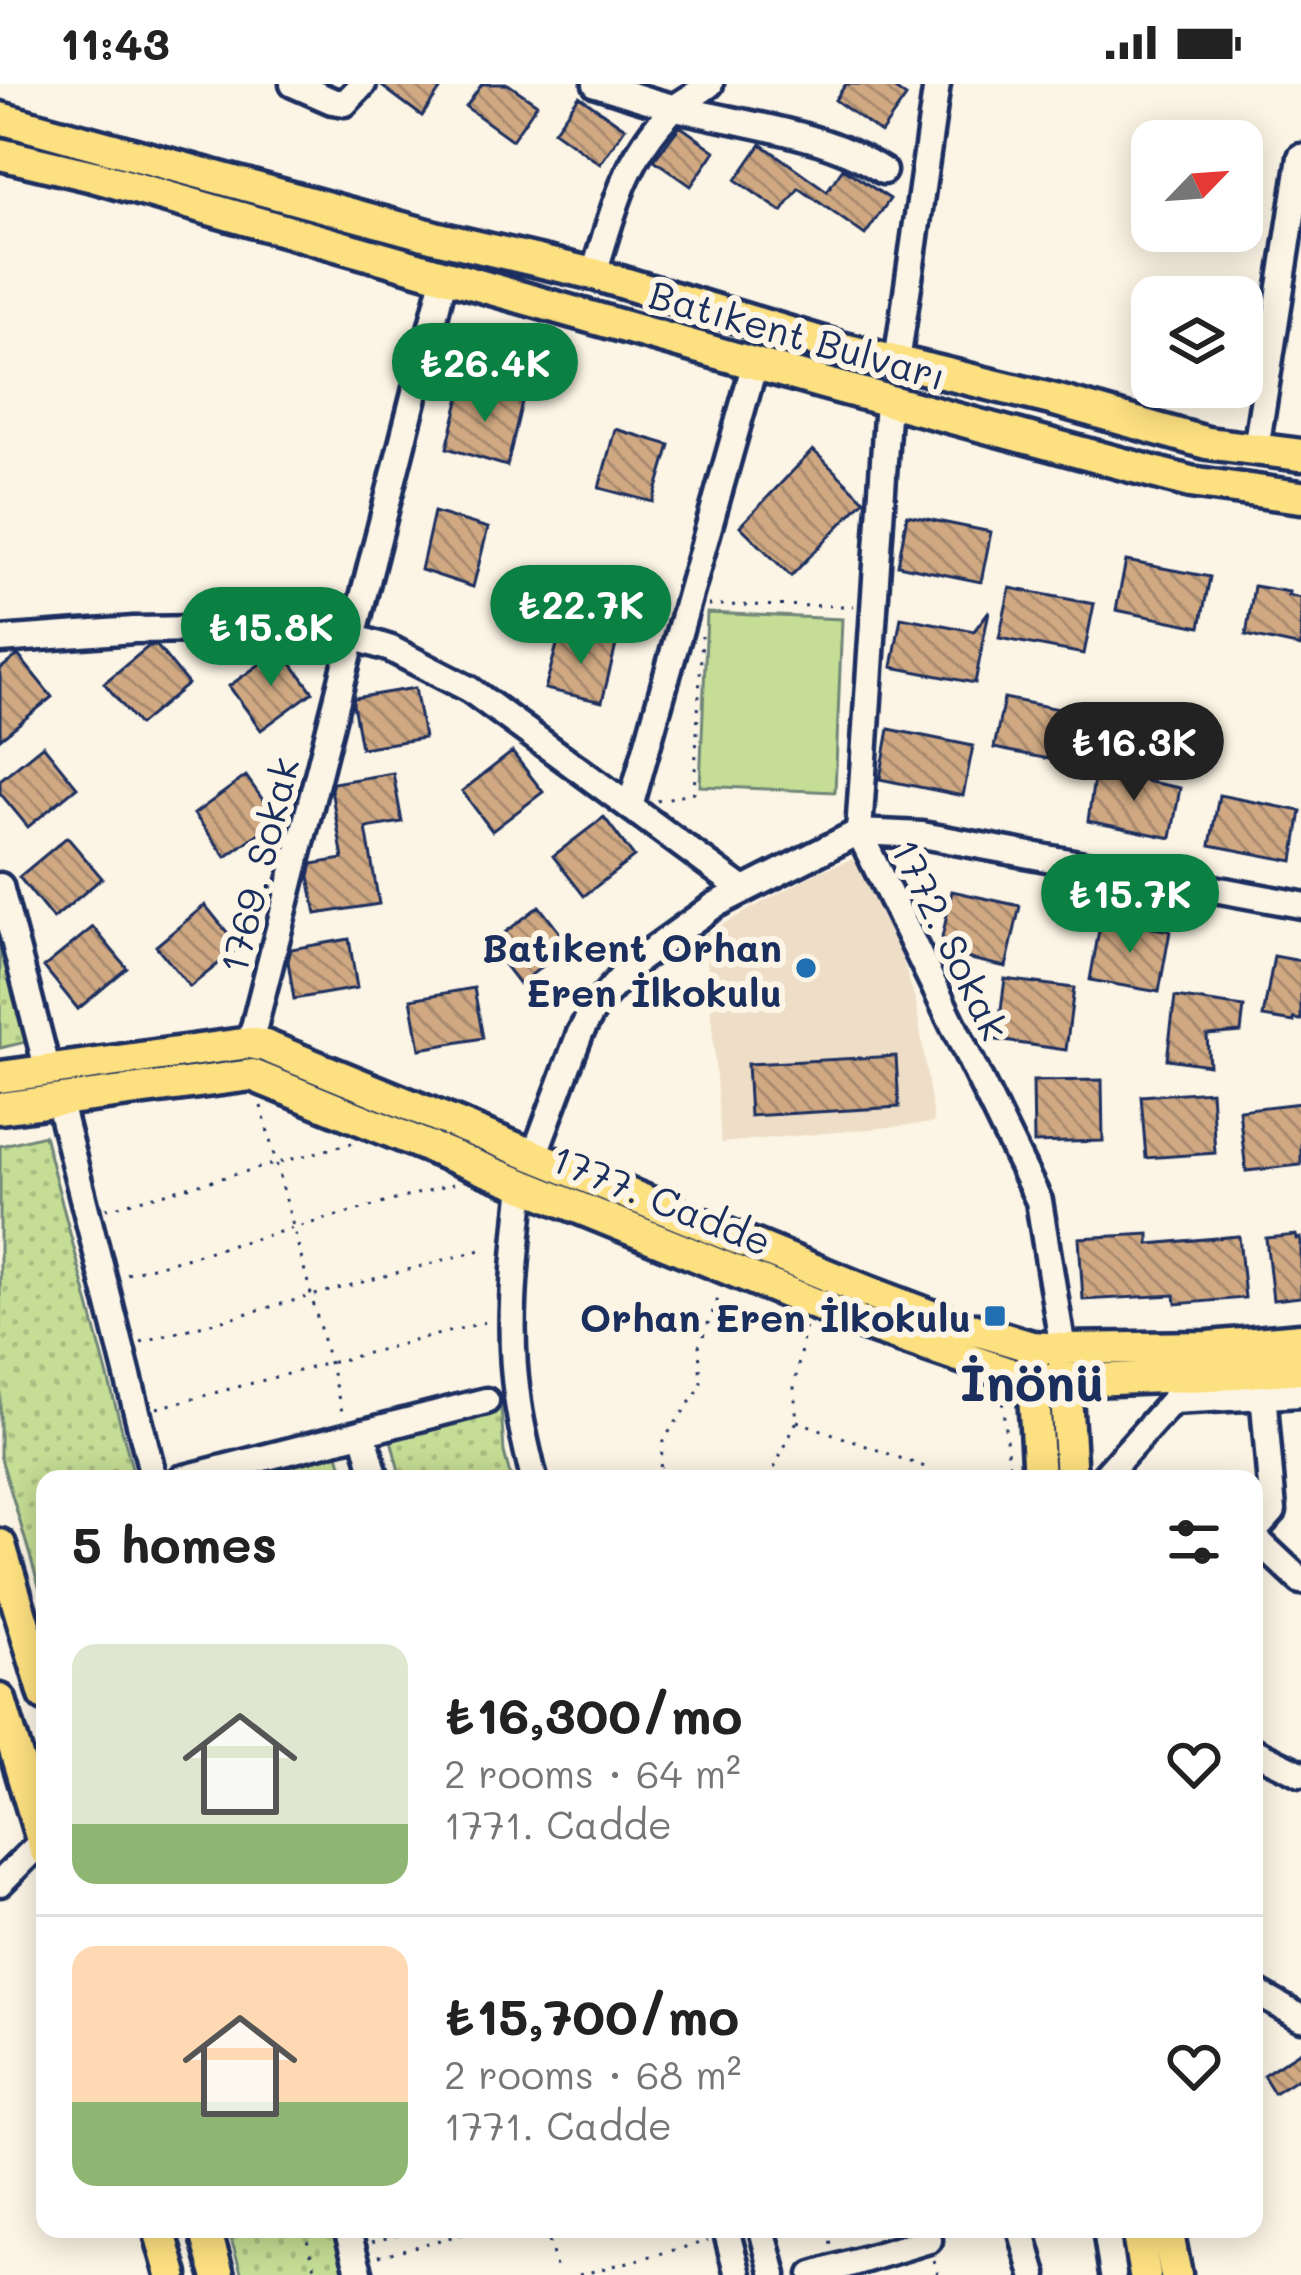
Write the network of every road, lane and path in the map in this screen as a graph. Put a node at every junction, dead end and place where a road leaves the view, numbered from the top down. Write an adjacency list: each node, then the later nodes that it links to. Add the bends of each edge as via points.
1 (293, 84): 2 (street, via 345,103)
2 (363, 84)
3 (596, 84): 7 (street)
4 (710, 84): 7 (street)
5 (931, 88): 17 (street)
6 (0, 96): 13 (main road, via 500,233)
7 (675, 108): 12 (street, via 800,137); 14 (street, via 622,182)
8 (0, 118): 13 (main road, Batıkent Bulvarı)
9 (0, 154): 16 (main road, Batıkent Bulvarı)
10 (1301, 157): 20 (street)
11 (0, 166): 15 (main road)
12 (883, 171)
13 (550, 264): 14 (main road, Batıkent Bulvarı)
14 (594, 274): 17 (main road, Batıkent Bulvarı)
15 (442, 286): 16 (main road); 26 (street, 1769. Sokak)
16 (483, 286): 18 (main road, Batıkent Bulvarı)
17 (897, 362): 20 (main road, Batıkent Bulvarı)
18 (755, 363): 19 (main road, Batıkent Bulvarı); 23 (street)
19 (888, 400): 22 (main road, Batıkent Bulvarı, via 1190,482); 24 (street, 1772. Sokak)
20 (1256, 449): 21 (main road, Batıkent Bulvarı)
21 (1301, 455)
22 (1301, 497)
23 (687, 604): 24 (path); 28 (street)
24 (874, 606): 29 (street, 1772. Sokak)
25 (702, 628): 28 (path, via 694,793)
26 (353, 637): 27 (street, via 273,628); 28 (street, via 469,689); 33 (street, 1769. Sokak)
27 (0, 640)
28 (630, 807): 31 (street)
29 (859, 832): 31 (street); 32 (street, via 922,835); 53 (street, 1772. Sokak, via 1039,1201)
30 (0, 886): 36 (street)
31 (742, 889): 40 (street, via 662,942 594,1008)
32 (1301, 904)
33 (250, 1043): 36 (main road, 1777. Cadde); 40 (main road, 1777. Cadde)
34 (252, 1075): 36 (main road, 1777. Cadde); 39 (path); 40 (main road, 1777. Cadde)
35 (0, 1077): 36 (main road, 1777. Cadde)
36 (53, 1085): 37 (main road, 1777. Cadde); 42 (street)
37 (0, 1108)
38 (359, 1141): 39 (path)
39 (276, 1163): 42 (path); 43 (path)
40 (529, 1170): 48 (main road, 1777. Cadde); 52 (main road, 1777. Cadde); 68 (street, via 513,1354)
41 (450, 1185): 43 (path)
42 (87, 1214): 45 (street)
43 (293, 1228): 45 (path); 47 (path)
44 (481, 1250): 47 (path)
45 (104, 1280): 51 (street)
46 (720, 1294): 69 (path, via 699,1346 701,1386 663,1441)
47 (311, 1296): 51 (path); 54 (path)
48 (810, 1302): 56 (main road, 1777. Cadde); 63 (path, via 794,1388)
49 (486, 1322): 54 (path)
50 (1301, 1339): 53 (main road, 1777. Cadde)
51 (121, 1347): 62 (street)
52 (1031, 1347): 53 (main road, 1777. Cadde); 56 (main road)
53 (1063, 1349): 57 (main road)
54 (329, 1363): 62 (path); 64 (path)
55 (1301, 1368): 58 (main road, 1777. Cadde)
56 (1033, 1378): 57 (main road, 1777. Cadde); 73 (main road)
57 (1065, 1381): 58 (main road, 1777. Cadde); 74 (main road)
58 (1263, 1384): 60 (street); 75 (street, via 1172,1401); 76 (street, via 1273,1511)
59 (980, 1390): 72 (path, via 1002,1399)
60 (1301, 1394)
61 (486, 1401): 64 (street)
62 (137, 1413): 65 (street)
63 (797, 1420): 70 (path); 71 (path)
64 (356, 1434): 66 (street); 67 (street)
65 (152, 1470)
66 (216, 1470)
67 (372, 1470)
68 (532, 1470)
69 (660, 1470)
70 (773, 1470)
71 (926, 1470)
72 (1009, 1470)
73 (1038, 1470)
74 (1070, 1470)
75 (1110, 1470)
76 (1263, 1523)
77 (1263, 1543): 79 (street)
78 (0, 1545): 80 (main road)
79 (1301, 1582)
80 (36, 1665)
81 (0, 1700): 84 (main road)
82 (1263, 1755): 83 (street)
83 (1301, 1774)
84 (36, 1820)
85 (36, 1848): 86 (street)
86 (0, 1883)
87 (1263, 1996): 88 (street)
88 (1301, 2018)
89 (162, 2238): 104 (main road)
90 (208, 2238): 105 (main road)
91 (307, 2238): 106 (path)
92 (396, 2238): 103 (path)
93 (434, 2238): 103 (path)
94 (548, 2238): 107 (path)
95 (709, 2238): 108 (path)
96 (728, 2238): 109 (street)
97 (764, 2238): 110 (street)
98 (1024, 2238): 112 (street)
99 (1107, 2238): 113 (street)
100 (1139, 2238): 114 (main road)
101 (1169, 2238): 115 (main road)
102 (929, 2240): 111 (street)
103 (354, 2253)
104 (172, 2275)
105 (218, 2275)
106 (317, 2275)
107 (558, 2275)
108 (578, 2275)
109 (738, 2275)
110 (774, 2275)
111 (813, 2275)
112 (1034, 2275)
113 (1113, 2275)
114 (1145, 2275)
115 (1176, 2275)

